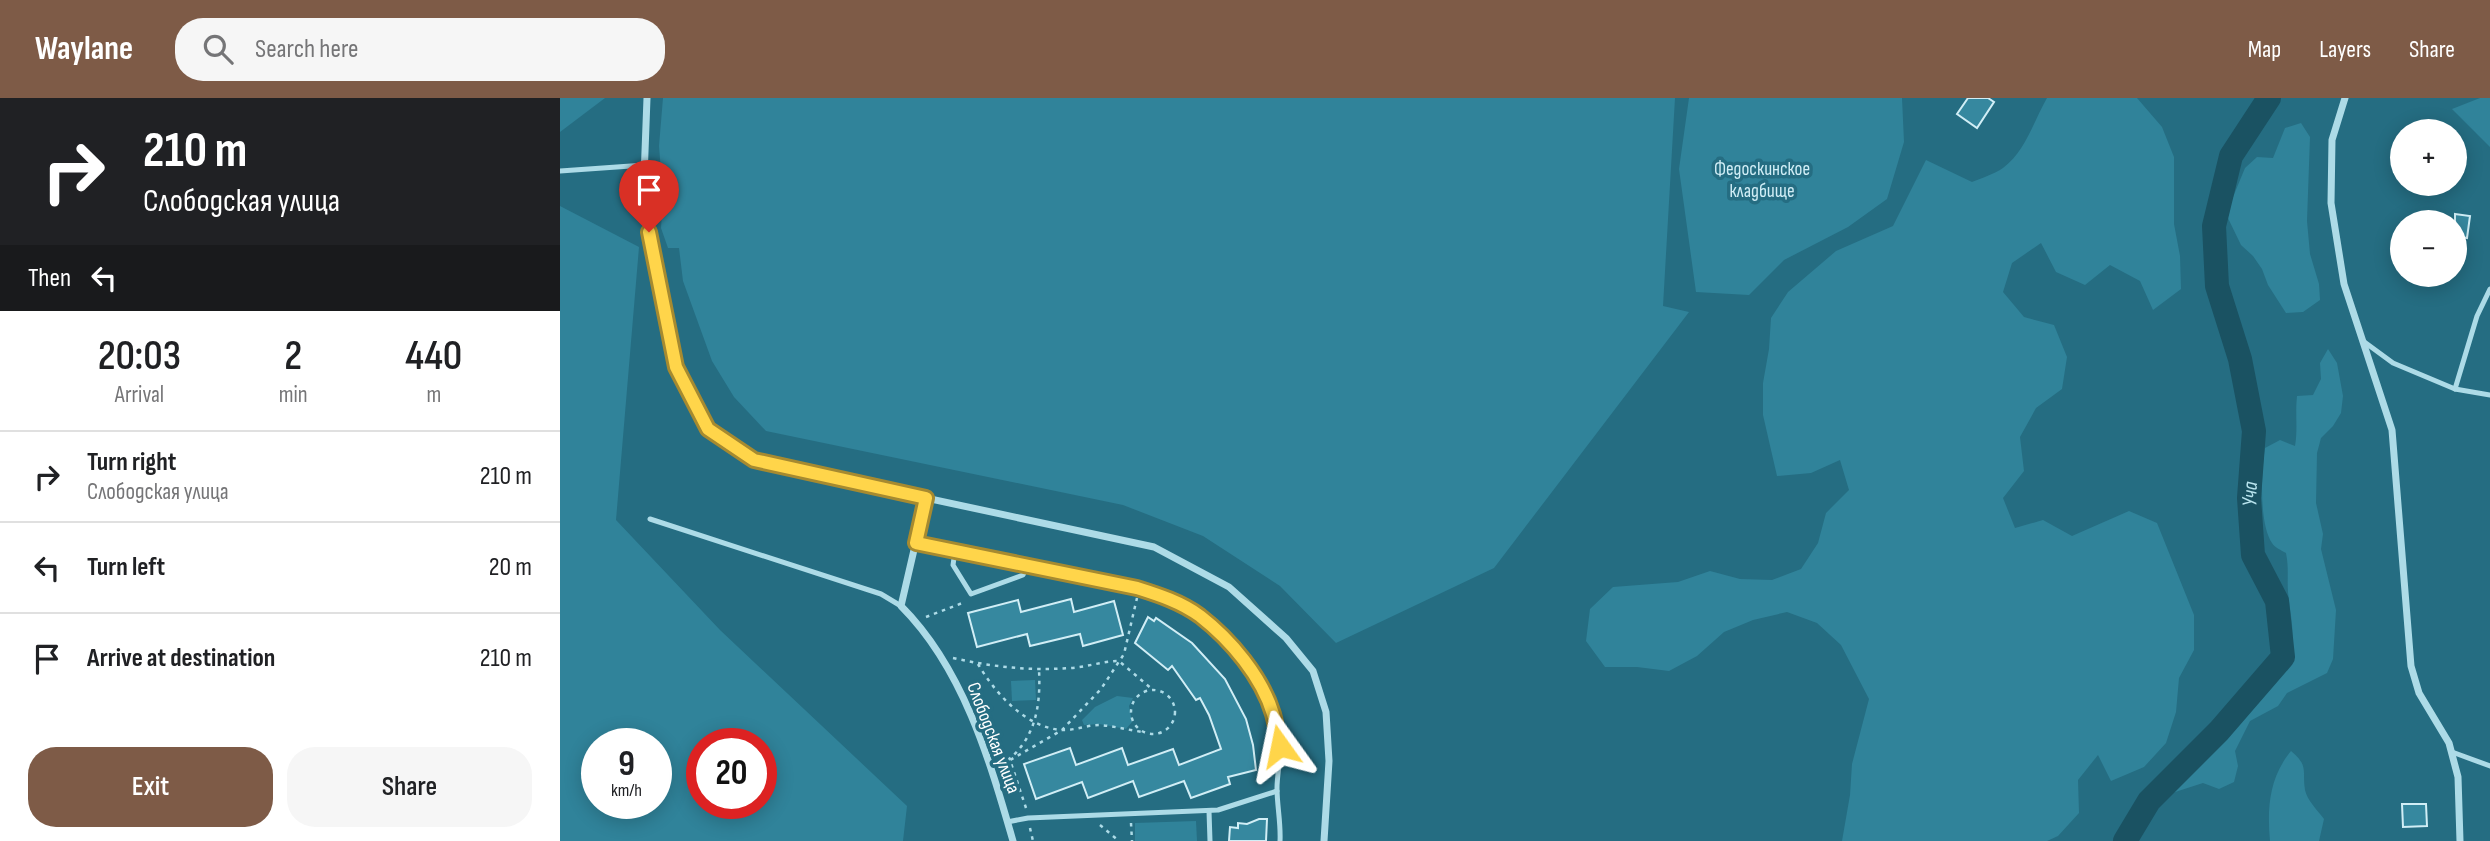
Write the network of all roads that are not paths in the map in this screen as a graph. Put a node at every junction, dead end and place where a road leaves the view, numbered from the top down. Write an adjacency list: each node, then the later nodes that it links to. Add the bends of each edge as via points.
1 (647, 98): 3 (street)
2 (2346, 98): 6 (street, via 2333,141 2331,203 2344,284)
3 (645, 165): 4 (lane); 9 (street, via 643,205 676,367 708,429 754,460)
4 (560, 171)
5 (2490, 289): 7 (lane)
6 (2362, 341): 7 (lane, via 2393,363); 15 (street, via 2392,430 2411,666 2419,693)
7 (2455, 388): 8 (lane)
8 (2490, 395)
9 (926, 498): 11 (street); 23 (street, via 1154,547 1229,587 1286,638 1313,671 1327,724)
10 (650, 519): 14 (lane, via 881,594)
11 (916, 543): 12 (lane); 14 (street)
12 (956, 551): 13 (lane); 13 (lane, via 953,565 971,594 1023,575)
13 (1028, 565): 17 (lane, via 1139,588 1200,616 1255,677 1273,713 1280,746)
14 (901, 606): 19 (street, Слободская улица, via 922,627 962,694)
15 (2452, 752): 16 (lane); 24 (street, via 2458,777)
16 (2490, 766)
17 (1277, 790): 18 (lane); 22 (lane)
18 (1209, 811): 19 (lane); 21 (lane)
19 (1007, 822): 20 (street, Слободская улица)
20 (1013, 841)
21 (1210, 841)
22 (1280, 841)
23 (1324, 841)
24 (2460, 841)

